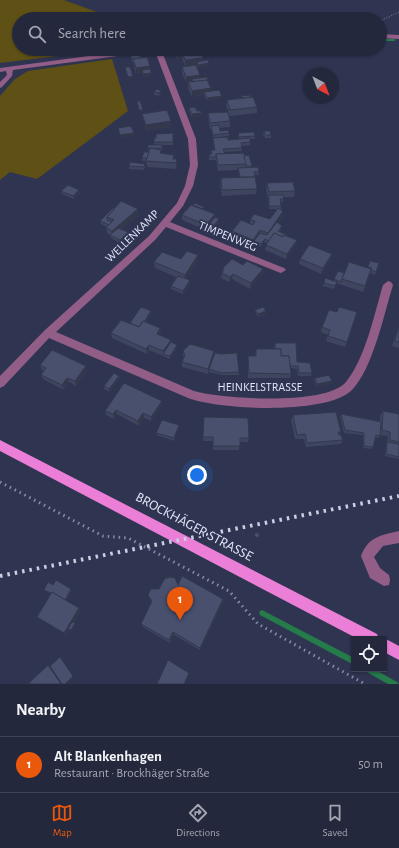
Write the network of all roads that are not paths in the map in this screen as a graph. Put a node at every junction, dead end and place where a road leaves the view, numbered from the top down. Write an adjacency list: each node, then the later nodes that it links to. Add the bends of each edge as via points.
1 (387, 36): 2 (street)
2 (399, 37)
3 (103, 56): 5 (street)
4 (161, 56): 8 (street, WELLENKAMP, via 192,139 194,165 189,186 180,204)
5 (9, 69): 6 (street); 7 (street, via 10,75)
6 (0, 70)
7 (0, 86)
8 (165, 223): 9 (street, TIMPENWEG); 11 (street, WELLENKAMP, via 152,238)
9 (281, 270)
10 (388, 284): 11 (street, HEINKELSTRASSE, via 358,374 348,387 336,395 320,399 241,402 212,400 192,395)
11 (48, 333): 12 (street, WELLENKAMP)
12 (0, 383)
13 (0, 445): 16 (main road, BROCKHÄGER STRASSE)
14 (399, 537): 15 (street, via 380,541 367,556 375,573)
15 (384, 580)
16 (366, 636)
17 (387, 647): 18 (main road)
18 (399, 653)

